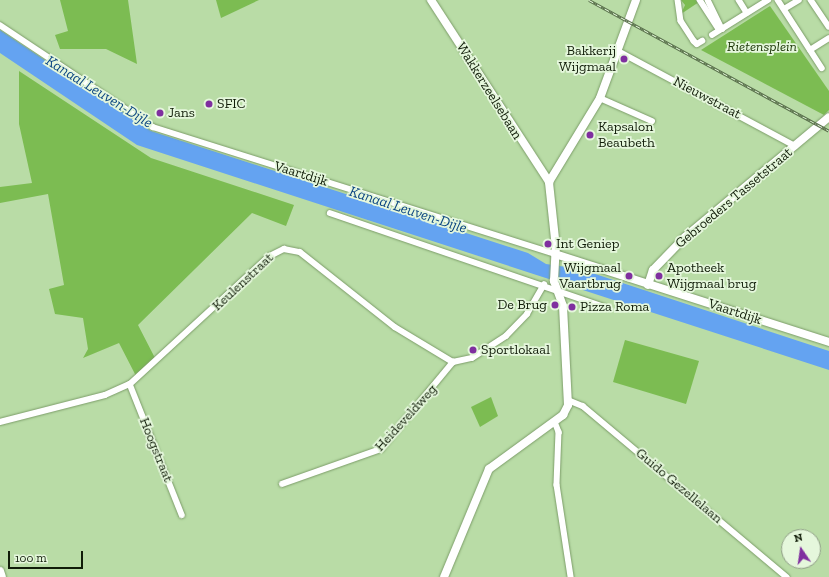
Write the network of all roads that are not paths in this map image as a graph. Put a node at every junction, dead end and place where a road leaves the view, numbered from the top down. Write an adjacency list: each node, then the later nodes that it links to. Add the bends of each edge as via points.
1 (431, 0): 26 (street, Wakkerzeelsebaan)
2 (636, 0): 20 (street)
3 (678, 0): 18 (street, via 681,21 697,44)
4 (700, 0): 15 (street, via 719,29)
5 (708, 0): 15 (street)
6 (739, 0): 12 (street)
7 (768, 0): 12 (street)
8 (778, 0): 11 (street)
9 (799, 0): 11 (street)
10 (812, 0): 14 (street)
11 (784, 9): 19 (street)
12 (747, 13): 15 (street)
13 (0, 25): 28 (street, Vaartdijk, via 153,127)
14 (829, 27)
15 (722, 29): 16 (street)
16 (712, 35)
17 (829, 38): 19 (street)
18 (702, 41)
19 (810, 50): 21 (street)
20 (618, 51): 22 (street); 25 (street, Nieuwstraat)
21 (822, 68)
22 (600, 98): 24 (street); 26 (street)
23 (829, 117): 25 (street, Gebroeders Tassetstraat)
24 (652, 121)
25 (795, 146): 30 (street, Gebroeders Tassetstraat, via 685,237 652,270)
26 (549, 182): 28 (street)
27 (330, 213): 29 (street)
28 (555, 258): 30 (street, Vaartdijk); 31 (street)
29 (544, 285): 31 (street); 34 (street, via 527,314 506,336 472,358)
30 (648, 285): 33 (street, Vaartdijk)
31 (556, 290): 32 (street); 36 (street, via 563,306)
32 (604, 307)
33 (829, 342)
34 (453, 362): 35 (street, Keulenstraat, via 394,327 300,252 284,249 268,257); 39 (street, Heideveldweg, via 376,454)
35 (130, 384): 37 (street, Keulenstraat, via 105,395); 40 (street, Hoogstraat)
36 (568, 400): 38 (street, via 563,415); 45 (street, Guido Gezellelaan, via 583,406)
37 (0, 422)
38 (555, 422): 43 (street, via 489,469); 44 (street, via 559,432 557,485)
39 (282, 484)
40 (182, 515)
41 (0, 571): 42 (street)
42 (2, 577)
43 (444, 577)
44 (571, 577)
45 (787, 577)

